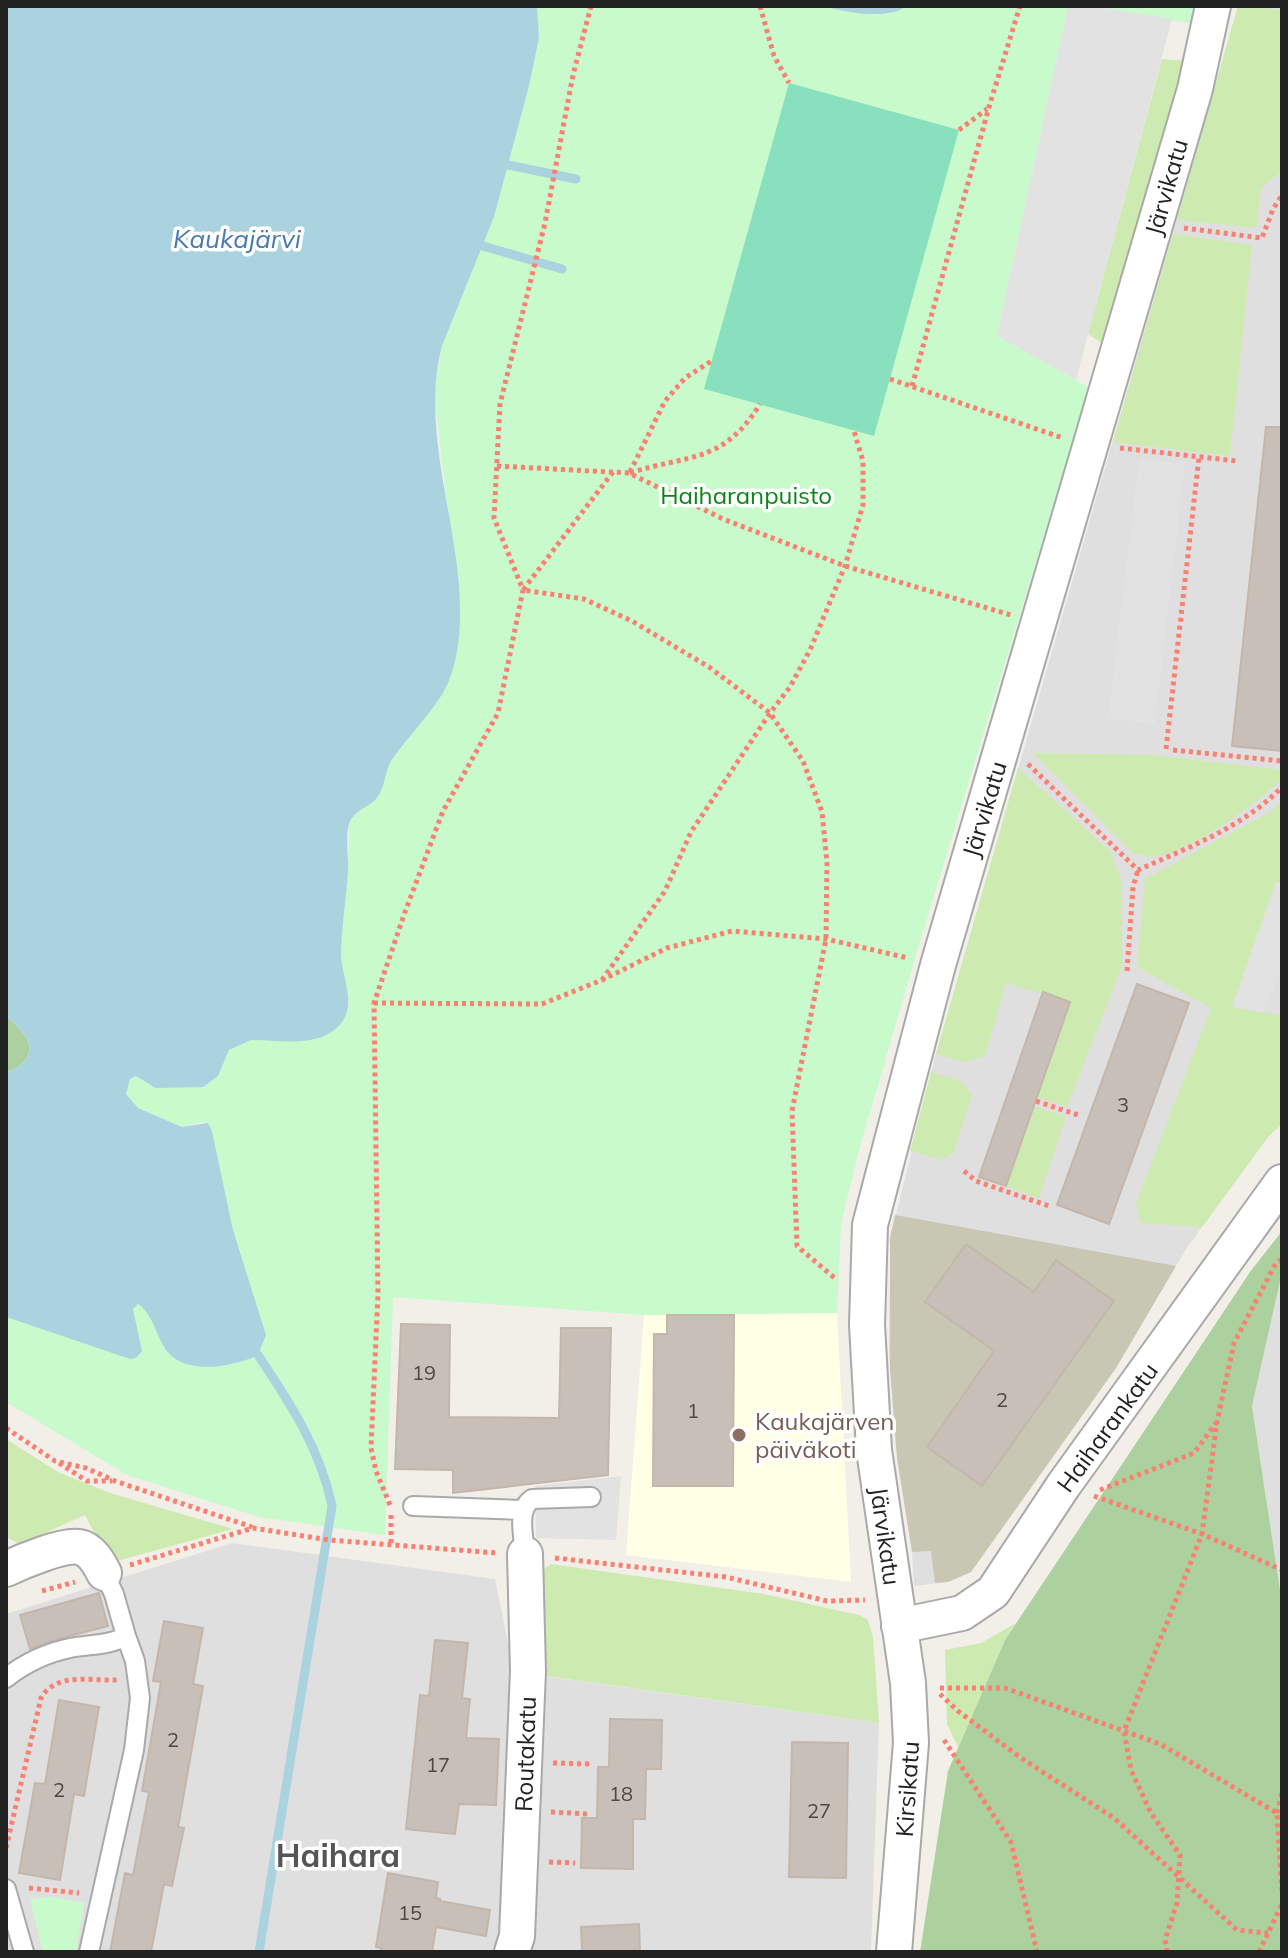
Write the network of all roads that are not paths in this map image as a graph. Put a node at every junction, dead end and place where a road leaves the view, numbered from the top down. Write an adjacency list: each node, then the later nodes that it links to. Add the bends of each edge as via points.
1 (1213, 6): 9 (street, Järvikatu, via 1099,447 1039,623 938,965 870,1225 867,1325 874,1450)
2 (1282, 1182): 9 (street, Haiharankatu, via 993,1592 962,1613)
3 (591, 1497): 5 (lane, via 532,1499)
4 (413, 1506): 5 (lane)
5 (522, 1510): 6 (lane)
6 (525, 1554): 15 (street, Routakatu, via 528,1671 517,1936)
7 (6, 1569): 8 (street, via 79,1547)
8 (104, 1573): 10 (lane)
9 (899, 1626): 16 (street, Kirsikatu, via 911,1743)
10 (126, 1636): 11 (lane, via 25,1662); 14 (lane, via 140,1698 134,1750)
11 (6, 1678)
12 (13, 1888): 13 (lane)
13 (24, 1952)
14 (89, 1952)
15 (512, 1952)
16 (894, 1952)

